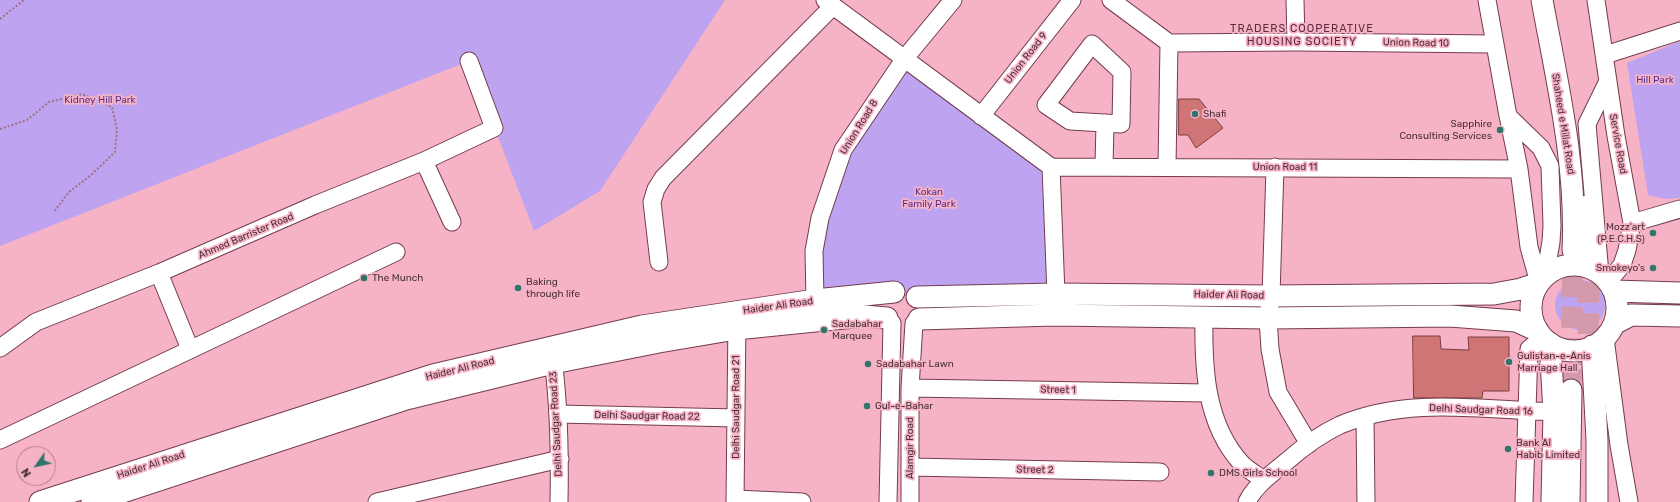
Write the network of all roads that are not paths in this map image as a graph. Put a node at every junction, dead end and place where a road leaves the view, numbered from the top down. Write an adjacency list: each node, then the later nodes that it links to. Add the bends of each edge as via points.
1 (953, 0): 15 (street, Union Road 8)
2 (1072, 0): 18 (street, Union Road 9)
3 (1111, 0): 12 (street)
4 (1295, 0): 11 (street)
5 (1487, 0): 13 (street)
6 (1542, 0): 7 (main road, Shaheed e Millat Road, via 1568,142 1581,249 1587,206)
7 (1555, 0)
8 (1596, 0): 14 (street, Service Road)
9 (829, 3): 15 (street); 31 (street, via 663,178 652,202)
10 (1680, 31): 14 (street)
11 (1296, 42): 12 (street, Union Road 10); 13 (street, Union Road 10)
12 (1169, 43): 24 (street)
13 (1494, 44): 19 (street)
14 (1605, 55): 17 (street, Service Road)
15 (905, 58): 18 (street); 40 (street, Union Road 8, via 843,150 820,218 814,251)
16 (469, 61): 21 (street, Ahmed Barrister Road, via 494,128)
17 (1608, 81): 29 (street, Service Road); 34 (street, via 1588,124)
18 (981, 116): 22 (street)
19 (1508, 116): 26 (street); 33 (street, via 1541,148 1550,166 1552,232)
20 (1105, 123): 20 (street, via 1070,121 1046,105 1092,44 1122,72 1121,124); 23 (street)
21 (424, 161): 28 (street); 32 (street, Ahmed Barrister Road)
22 (1050, 167): 23 (street, Union Road 11); 37 (street)
23 (1104, 167): 24 (street, Union Road 11)
24 (1167, 167): 25 (street, Union Road 11)
25 (1275, 167): 26 (street, Union Road 11); 38 (street)
26 (1520, 169): 33 (street, via 1529,247)
27 (1680, 209): 29 (street)
28 (452, 222)
29 (1632, 223): 34 (street, Service Road, via 1622,265)
30 (396, 252): 51 (street)
31 (660, 262)
32 (159, 273): 50 (street, Ahmed Barrister Road, via 36,322); 51 (street)
33 (1542, 280): 34 (main road, via 1554,269 1584,265); 38 (main road, Haider Ali Road, via 1521,289 1494,294); 48 (main road, via 1533,294 1531,307 1533,319)
34 (1607, 282): 36 (main road); 49 (main road, via 1617,307)
35 (894, 292): 39 (street, via 906,290); 40 (main road, Haider Ali Road); 46 (street, via 885,303 885,313)
36 (1680, 293)
37 (1056, 294): 38 (main road, Haider Ali Road); 39 (main road, Haider Ali Road); 41 (street)
38 (1270, 296): 44 (street)
39 (917, 297): 47 (street, via 921,308)
40 (815, 300): 45 (main road, Haider Ali Road)
41 (1054, 315): 42 (main road); 47 (main road)
42 (1204, 316): 44 (main road); 55 (street, via 1203,353)
43 (1680, 316): 49 (main road, via 1631,315)
44 (1268, 318): 48 (main road, via 1473,317 1516,321); 62 (street, via 1270,349 1278,392)
45 (737, 320): 46 (main road, Haider Ali Road, via 864,316); 52 (main road, Haider Ali Road, via 642,326); 60 (street, Delhi Saudgar Road 21)
46 (890, 321): 47 (street, via 904,327); 73 (street, Alamgir Road)
47 (917, 321): 54 (street, Alamgir Road)
48 (1544, 337): 49 (main road, via 1563,349 1578,350); 53 (main road); 56 (street, via 1529,349)
49 (1601, 343): 53 (main road, via 1585,355 1568,356 1557,366); 81 (main road); 82 (street)
50 (0, 348)
51 (190, 349): 61 (street)
52 (552, 355): 58 (street, Delhi Saudgar Road 23); 68 (main road, Haider Ali Road, via 433,374); 69 (main road, Haider Ali Road, via 406,399)
53 (1552, 377): 57 (main road)
54 (910, 388): 55 (street, Street 1); 64 (street, Alamgir Road)
55 (1207, 393): 66 (street, via 1223,436 1232,451 1242,465)
56 (1526, 411): 57 (street, Delhi Saudgar Road 16); 59 (street, Delhi Saudgar Road 16, via 1441,407 1382,412); 77 (street)
57 (1554, 412): 78 (main road)
58 (558, 414): 60 (street, Delhi Saudgar Road 22); 63 (street, Delhi Saudgar Road 23)
59 (1365, 417): 62 (street, Delhi Saudgar Road 16, via 1340,425); 76 (street)
60 (736, 418): 67 (street, Delhi Saudgar Road 21)
61 (0, 440)
62 (1308, 444): 66 (street, Delhi Saudgar Road 16)
63 (560, 459): 70 (street); 71 (street, Delhi Saudgar Road 23)
64 (910, 467): 65 (street, Street 2); 74 (street, Alamgir Road)
65 (1160, 472)
66 (1264, 480): 75 (street, Delhi Saudgar Road 16)
67 (735, 501): 72 (street)
68 (40, 502)
69 (92, 502)
70 (377, 502)
71 (559, 502)
72 (802, 502)
73 (888, 502)
74 (910, 502)
75 (1247, 502)
76 (1366, 502)
77 (1524, 502)
78 (1552, 502)
79 (1568, 502): 80 (main road, via 1580,391)
80 (1588, 502)
81 (1597, 502)
82 (1629, 502)

